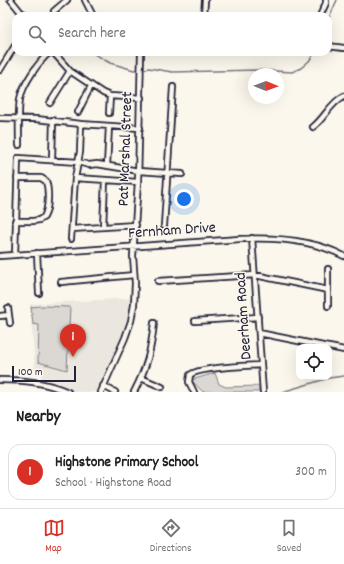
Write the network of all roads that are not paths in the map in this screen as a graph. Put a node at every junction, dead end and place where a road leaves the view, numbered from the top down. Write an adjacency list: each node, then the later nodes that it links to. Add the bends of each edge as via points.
1 (11, 0): 7 (street)
2 (67, 0): 6 (street)
3 (85, 0): 8 (street)
4 (205, 0): 9 (street)
5 (326, 0): 10 (street)
6 (54, 11)
7 (21, 12)
8 (90, 12)
9 (204, 12)
10 (322, 12)
11 (332, 46): 12 (street)
12 (344, 48)
13 (12, 50): 17 (street)
14 (48, 56): 28 (street, via 40,63 22,93)
15 (56, 56): 18 (street)
16 (141, 56): 23 (street, Pat Marshal Street)
17 (0, 70)
18 (70, 71): 19 (street); 24 (street)
19 (92, 86): 21 (street); 25 (street)
20 (173, 87): 39 (street)
21 (110, 96): 23 (street); 26 (street)
22 (344, 96): 32 (street, via 332,104 321,121)
23 (141, 98): 33 (street, Pat Marshal Street)
24 (50, 103)
25 (78, 112)
26 (109, 113)
27 (0, 118): 28 (street)
28 (20, 118): 29 (street); 34 (street)
29 (53, 120): 30 (street); 35 (street)
30 (81, 124): 31 (street); 36 (street)
31 (109, 126): 33 (street); 37 (street)
32 (313, 127)
33 (140, 128): 38 (street, Pat Marshal Street)
34 (18, 145)
35 (52, 160): 36 (street); 41 (street, via 18,158)
36 (78, 162): 37 (street); 42 (street)
37 (107, 166): 38 (street)
38 (138, 171): 39 (street); 44 (street, Pat Marshal Street)
39 (168, 172): 40 (street); 47 (street)
40 (182, 174)
41 (17, 178): 45 (street); 45 (street, via 44,180 47,183 47,202 46,215 42,218)
42 (75, 178): 43 (street); 49 (street)
43 (105, 180): 44 (street); 48 (street)
44 (138, 182): 46 (street, Pat Marshal Street)
45 (15, 221): 54 (street)
46 (136, 225): 48 (street); 52 (street, Pat Marshal Street)
47 (164, 226)
48 (103, 227): 49 (street)
49 (72, 230): 51 (street)
50 (252, 238): 52 (street, Fernham Drive); 56 (street, Fernham Drive, via 298,241); 59 (street, Deerham Road)
51 (71, 239)
52 (133, 246): 53 (street, Fernham Drive); 58 (street, Pat Marshal Street)
53 (37, 253): 54 (street, Fernham Drive); 63 (street)
54 (15, 255): 55 (street, Fernham Drive)
55 (0, 256)
56 (344, 256)
57 (328, 269): 62 (street)
58 (134, 275): 61 (street); 79 (street, Pat Marshal Street, via 135,296 131,321)
59 (255, 275): 60 (street); 62 (street); 68 (street, Deerham Road)
60 (158, 281)
61 (61, 282)
62 (328, 290): 64 (street)
63 (39, 293)
64 (328, 306)
65 (8, 308): 67 (street)
66 (1, 314): 67 (street)
67 (8, 315): 70 (street)
68 (258, 317): 69 (street); 72 (street, Deerham Road)
69 (196, 321)
70 (10, 323)
71 (154, 323): 77 (street, via 149,357)
72 (259, 333): 73 (street); 76 (street, Deerham Road)
73 (313, 344)
74 (332, 348): 75 (street)
75 (344, 350)
76 (261, 365): 85 (street, via 194,372 189,380); 86 (street, Deerham Road)
77 (141, 378): 80 (street); 84 (street)
78 (0, 380): 81 (street, via 35,382)
79 (103, 386): 82 (street, Pat Marshal Street); 83 (street)
80 (162, 387)
81 (68, 392)
82 (100, 392)
83 (115, 392)
84 (134, 392)
85 (194, 392)
86 (263, 392)

